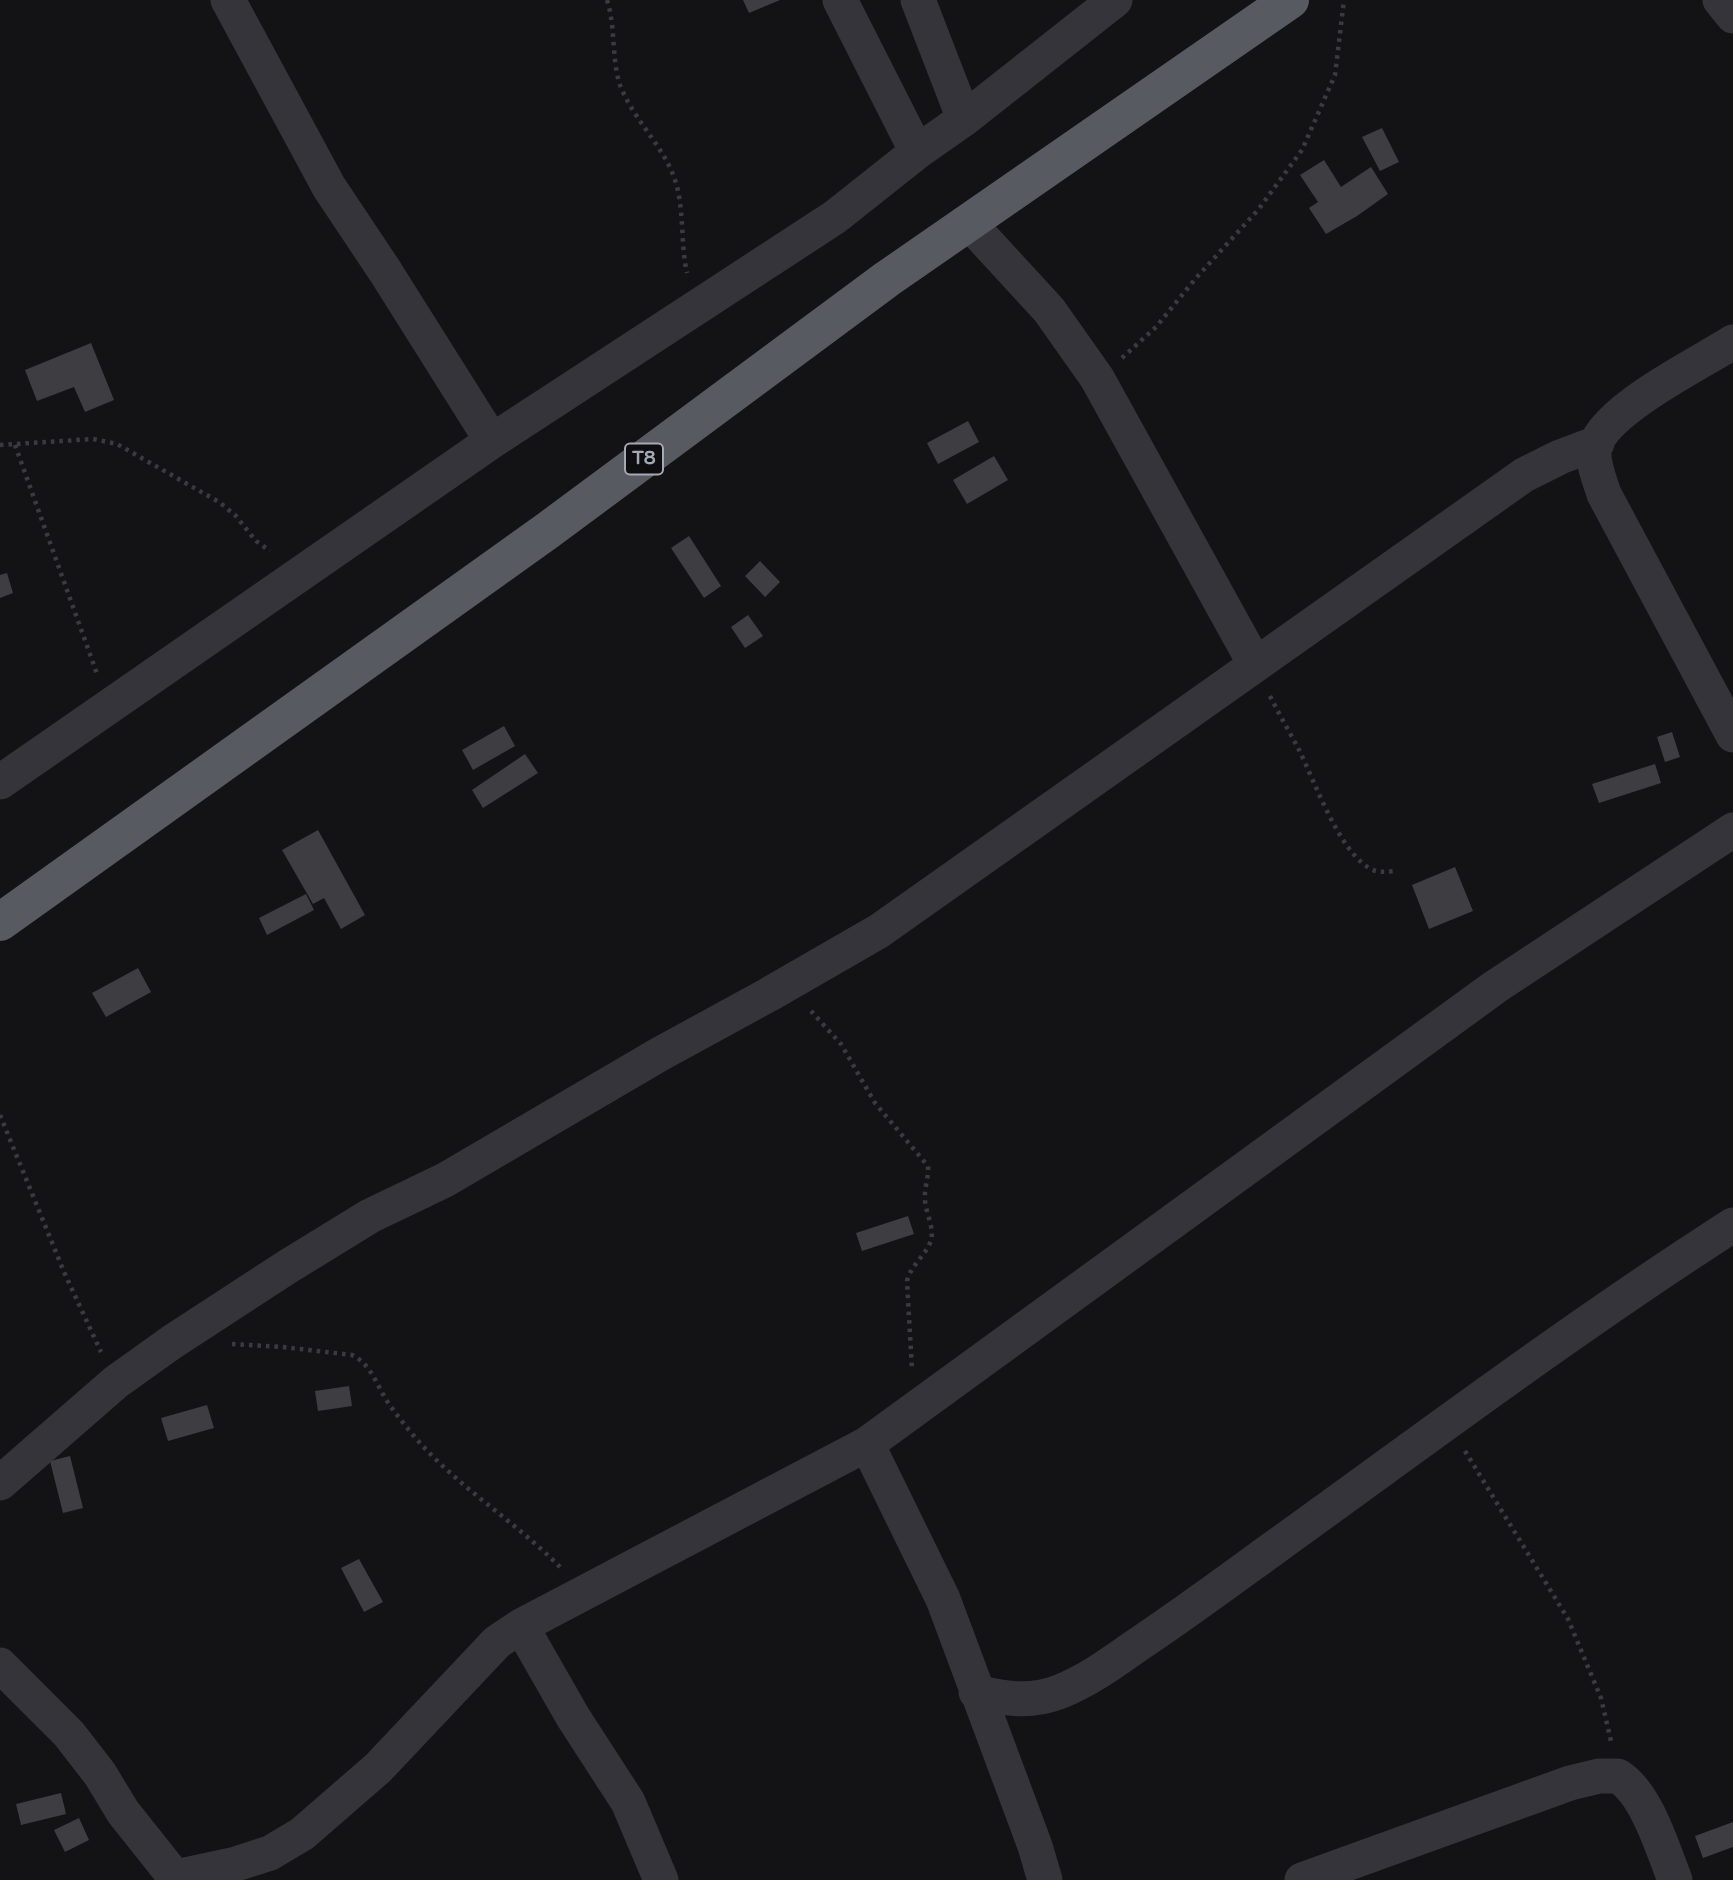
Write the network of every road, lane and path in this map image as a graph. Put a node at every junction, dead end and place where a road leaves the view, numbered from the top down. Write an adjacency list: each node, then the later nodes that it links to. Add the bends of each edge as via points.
1 (228, 0): 16 (street, via 329,187)
2 (607, 0): 13 (path, via 620,85 678,190 683,256)
3 (839, 0): 11 (street)
4 (918, 0): 10 (street)
5 (1115, 0): 10 (street)
6 (1290, 0): 12 (highway, T8)
7 (1344, 0): 15 (path, via 1335,75 1302,150 1258,210 1156,327)
8 (1720, 0): 9 (street)
9 (1733, 16)
10 (964, 119): 11 (street)
11 (917, 152): 13 (street, via 835,217)
12 (969, 222): 15 (street, via 1049,310); 27 (highway, T8)
13 (695, 308): 16 (street)
14 (1733, 342): 17 (street, via 1625,409)
15 (1097, 379): 21 (street)
16 (492, 441): 20 (street)
17 (1597, 443): 21 (street, via 1524,475); 23 (street, via 1594,451 1604,494)
18 (0, 445): 19 (path)
19 (15, 445): 20 (path, via 93,439 117,444 219,502 265,549); 22 (path)
20 (310, 566): 22 (street)
21 (1255, 664): 26 (path, via 1335,825 1362,863 1383,873); 28 (street, via 879,931)
22 (108, 706): 24 (street)
23 (1733, 735)
24 (0, 782)
25 (1733, 830): 33 (street, via 1495,987)
26 (1395, 871)
27 (0, 922)
28 (789, 982): 32 (street, via 445,1180 370,1216); 33 (path, via 841,1044 875,1103 928,1166 924,1196 931,1240 907,1281)
29 (0, 1115): 32 (path, via 64,1272)
30 (1733, 1225): 34 (street)
31 (227, 1344): 37 (path, via 360,1359 424,1448 536,1542)
32 (116, 1382): 36 (street)
33 (918, 1407): 35 (street)
34 (1448, 1423): 40 (street, via 1095,1674 1037,1699 1009,1700); 41 (path, via 1569,1619 1601,1698)
35 (867, 1444): 37 (street); 40 (street, via 943,1600)
36 (0, 1483)
37 (585, 1592): 38 (street)
38 (521, 1626): 42 (street, via 497,1642 378,1768 302,1834 270,1853); 43 (street, via 628,1802)
39 (0, 1665): 42 (street, via 69,1734)
40 (976, 1692): 44 (street)
41 (1618, 1776): 45 (street, via 1570,1783); 46 (street, via 1634,1789)
42 (176, 1878)
43 (661, 1880)
44 (1045, 1880)
45 (1302, 1880)
46 (1675, 1880)

